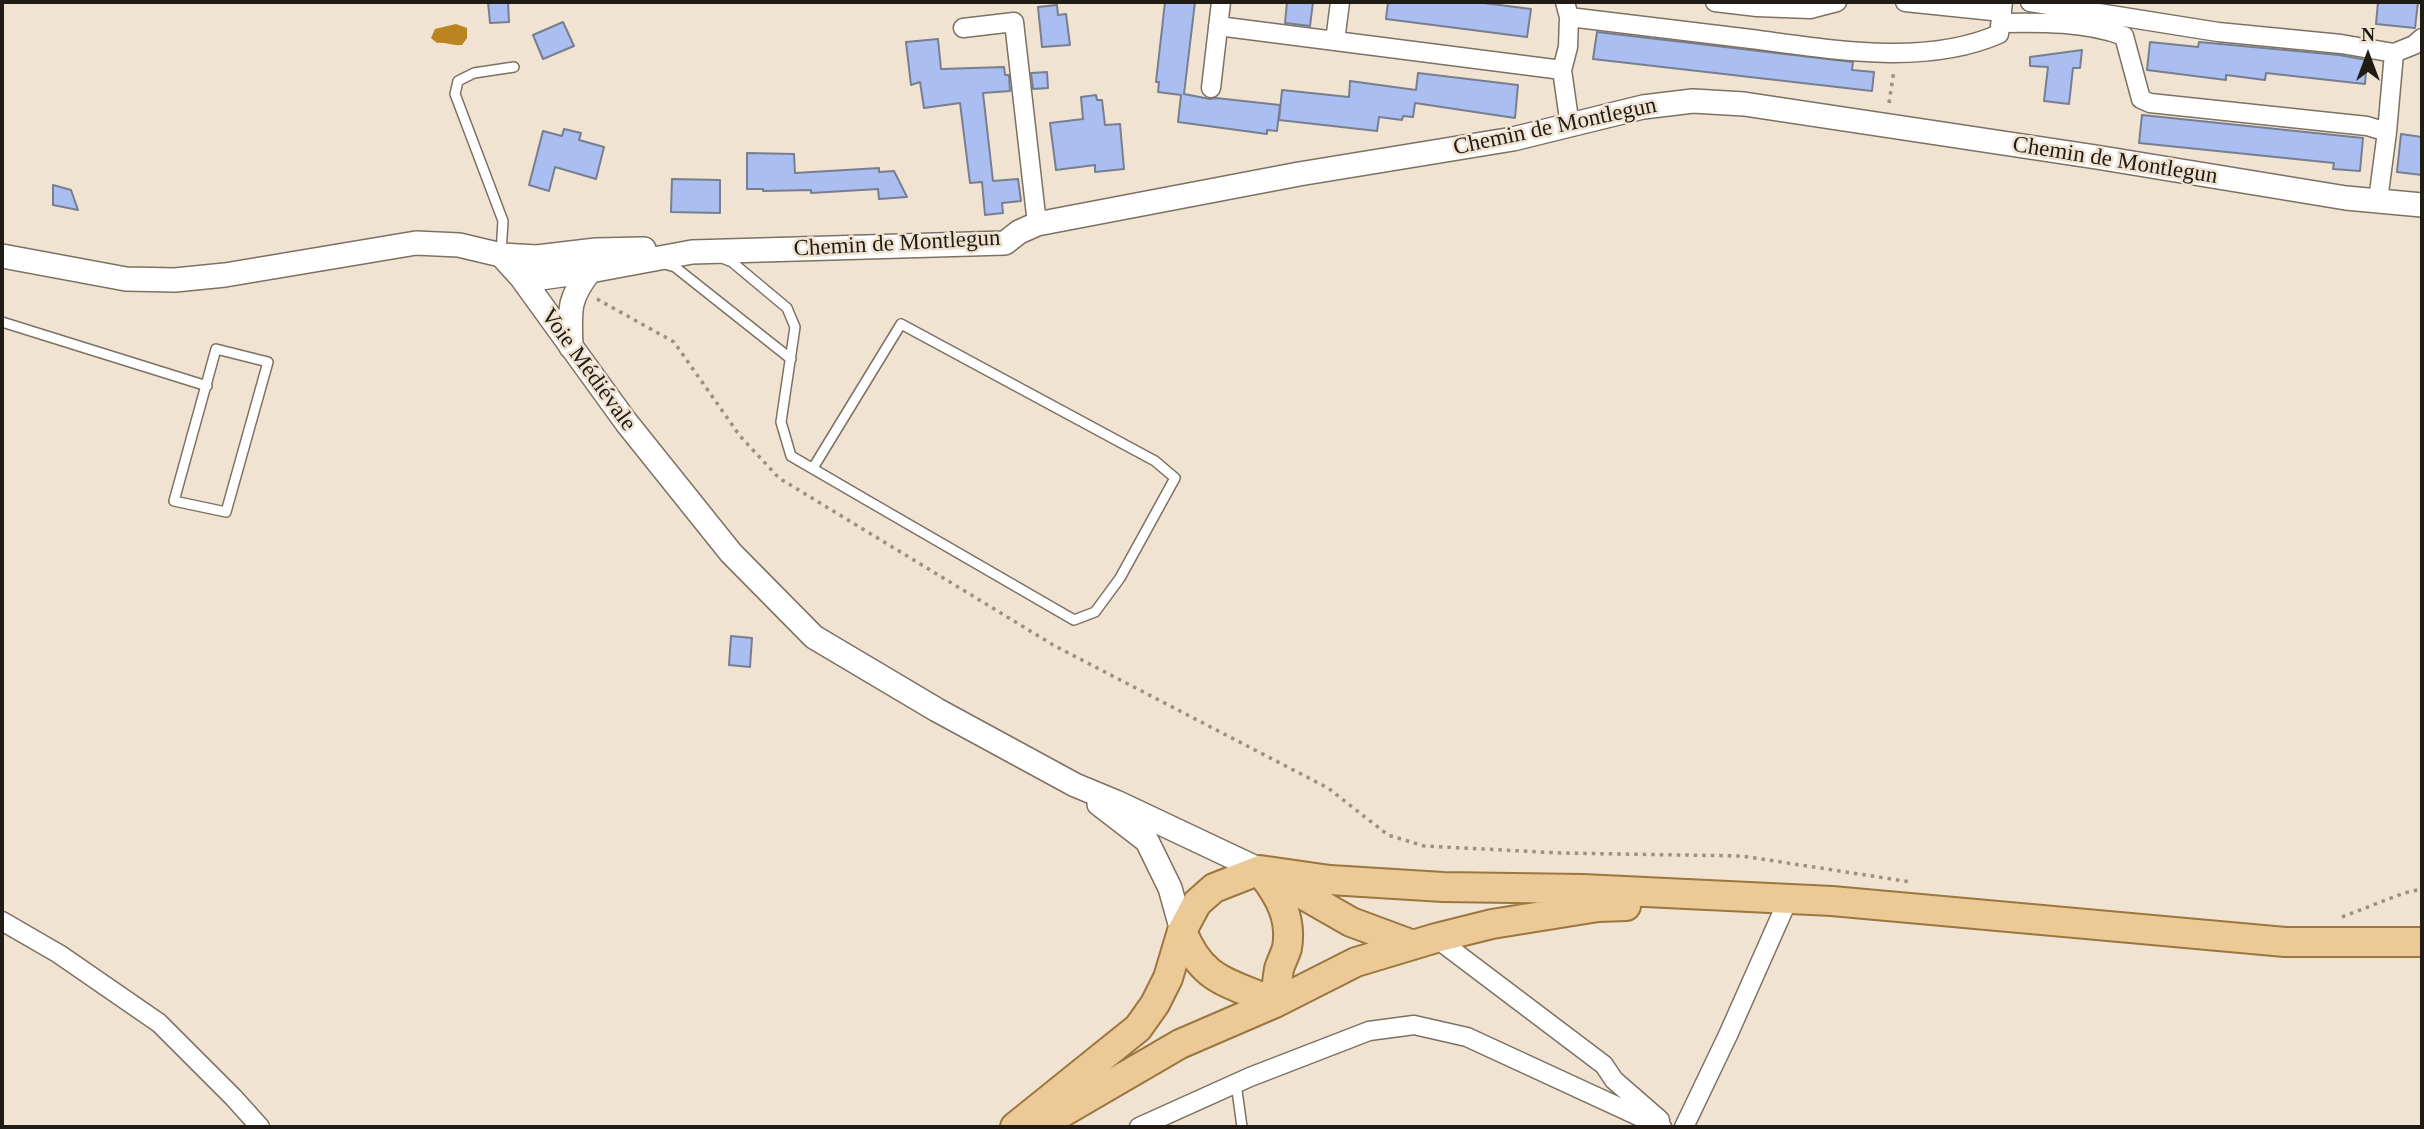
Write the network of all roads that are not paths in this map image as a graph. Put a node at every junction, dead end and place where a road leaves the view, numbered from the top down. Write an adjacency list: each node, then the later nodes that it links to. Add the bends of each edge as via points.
1 (1221, 2): 9 (street)
2 (1340, 2): 12 (street)
3 (1715, 2): 4 (street, via 1810,9)
4 (1837, 2)
5 (1905, 2): 8 (street)
6 (2030, 2): 13 (street, via 2218,32)
7 (1567, 9): 8 (street, via 1849,51 1897,54 1976,44); 15 (street, via 1568,47)
8 (2001, 18): 18 (street, via 2108,30 2124,36 2141,99 2150,103 2367,126)
9 (1218, 26): 12 (street); 16 (street)
10 (963, 28): 21 (street, via 1014,22)
11 (2422, 38): 13 (street)
12 (1335, 41): 15 (street)
13 (2394, 53): 18 (street)
14 (514, 67): 23 (lane, via 474,73 458,81 455,94 503,221)
15 (1562, 70): 17 (street)
16 (1211, 89)
17 (1570, 127): 19 (street, Chemin de Montlegun, via 1643,107 1693,101 1744,104); 21 (street, Chemin de Montlegun)
18 (2387, 132): 19 (street)
19 (2378, 200): 20 (street, Chemin de Montlegun)
20 (2422, 205)
21 (1037, 224): 22 (street, Chemin de Montlegun, via 1005,243)
22 (698, 252): 23 (street, Chemin de Montlegun, via 641,249 537,257); 25 (street, Chemin de Montlegun); 30 (lane, via 732,262 787,308 795,327)
23 (501, 255): 24 (street, via 459,245 416,243 175,280 126,279); 26 (street, Voie Médiévale)
24 (2, 256)
25 (650, 259): 27 (street, Chemin de Montlegun); 30 (lane, via 675,267)
26 (521, 277): 27 (street, Chemin de Montlegun); 29 (street, Voie Médiévale)
27 (584, 279): 29 (street, via 570,306)
28 (2, 322): 31 (lane)
29 (571, 346): 33 (street, Voie Médiévale, via 731,553 814,637)
30 (791, 359): 32 (lane, via 781,422 791,456)
31 (207, 386): 31 (lane, via 174,501 226,512 268,362 216,349)
32 (813, 468): 32 (lane, via 1073,620 1096,612 1175,478 1155,461 901,324)
33 (1074, 785): 34 (street); 38 (street, via 1147,841 1170,888)
34 (1260, 870): 35 (main road, via 1443,887 1583,888); 38 (main road, via 1214,888 1197,903); 39 (main road, via 1351,922); 41 (main road, via 1278,894 1288,929)
35 (1832, 901): 36 (main road); 40 (main road, via 2285,942)
36 (1787, 902): 39 (main road, via 1598,907 1492,924); 50 (street)
37 (2, 921): 43 (street, via 159,1023)
38 (1182, 931): 41 (main road, via 1203,968); 44 (main road, via 1168,978 1138,1028)
39 (1424, 941): 41 (main road, via 1356,962); 49 (street, via 1604,1065 1614,1080)
40 (2422, 942)
41 (1275, 1003): 45 (main road, via 1180,1044)
42 (1236, 1083): 46 (street); 47 (lane); 48 (street, via 1369,1031 1415,1025 1467,1037)
43 (260, 1127)
44 (1016, 1127)
45 (1037, 1127)
46 (1139, 1127)
47 (1242, 1127)
48 (1662, 1127)
49 (1668, 1127)
50 (1684, 1127)

